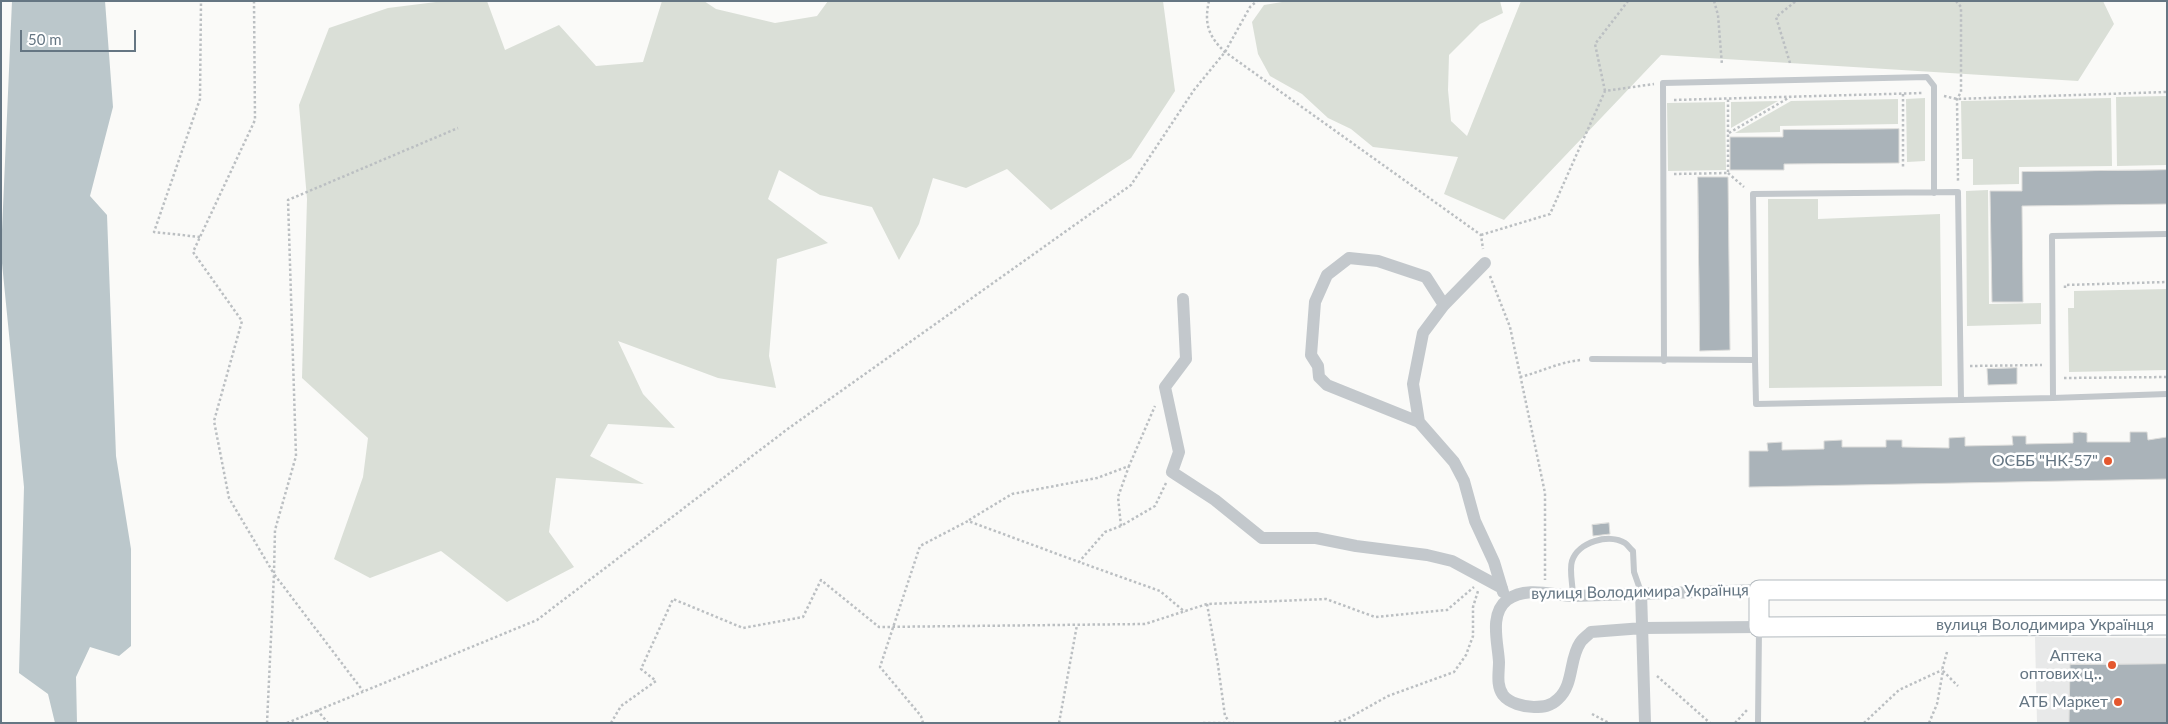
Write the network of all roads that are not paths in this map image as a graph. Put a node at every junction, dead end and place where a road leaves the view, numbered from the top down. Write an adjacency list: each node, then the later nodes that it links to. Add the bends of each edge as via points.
1 (1934, 193): 7 (lane, via 1753,194); 8 (lane, via 1934,86 1927,77 1664,83); 11 (lane, via 1958,192)
2 (2167, 234): 10 (lane, via 2052,236)
3 (1485, 262): 5 (street)
4 (1183, 299): 13 (street, via 1186,359 1165,386 1178,452 1172,472 1215,500 1262,538 1316,538 1427,555 1452,561)
5 (1444, 304): 12 (street, via 1423,333 1413,384); 12 (street, via 1426,277 1378,261 1349,258 1327,276 1315,302 1311,355 1318,366 1318,377 1326,385)
6 (1592, 359): 8 (lane)
7 (1755, 360): 8 (lane); 11 (lane, via 1756,404)
8 (1664, 361)
9 (2167, 394): 10 (lane)
10 (2053, 398): 11 (lane)
11 (1961, 400)
12 (1419, 422): 13 (street, via 1454,462 1464,481 1475,521)
13 (1502, 588): 18 (street)
14 (1759, 590): 15 (street, вулиця Володимира Українця); 16 (street, вулиця Володимира Українця); 20 (street)
15 (2167, 590)
16 (1641, 592): 17 (street, вулиця Володимира Українця); 17 (lane, via 1634,572 1633,551 1624,542 1613,540 1588,542 1580,548 1572,562); 21 (street)
17 (1573, 596): 18 (street, вулиця Володимира Українця, via 1528,592)
18 (1506, 601): 21 (street, вулиця Володимира Українця, via 1497,616 1498,679 1503,694 1511,702 1529,707 1547,707 1560,698 1570,677 1579,643 1591,632)
19 (2167, 625): 20 (street, вулиця Володимира Українця)
20 (1759, 627): 21 (street, вулиця Володимира Українця); 23 (lane)
21 (1643, 628): 22 (street)
22 (1645, 723)
23 (1758, 723)

